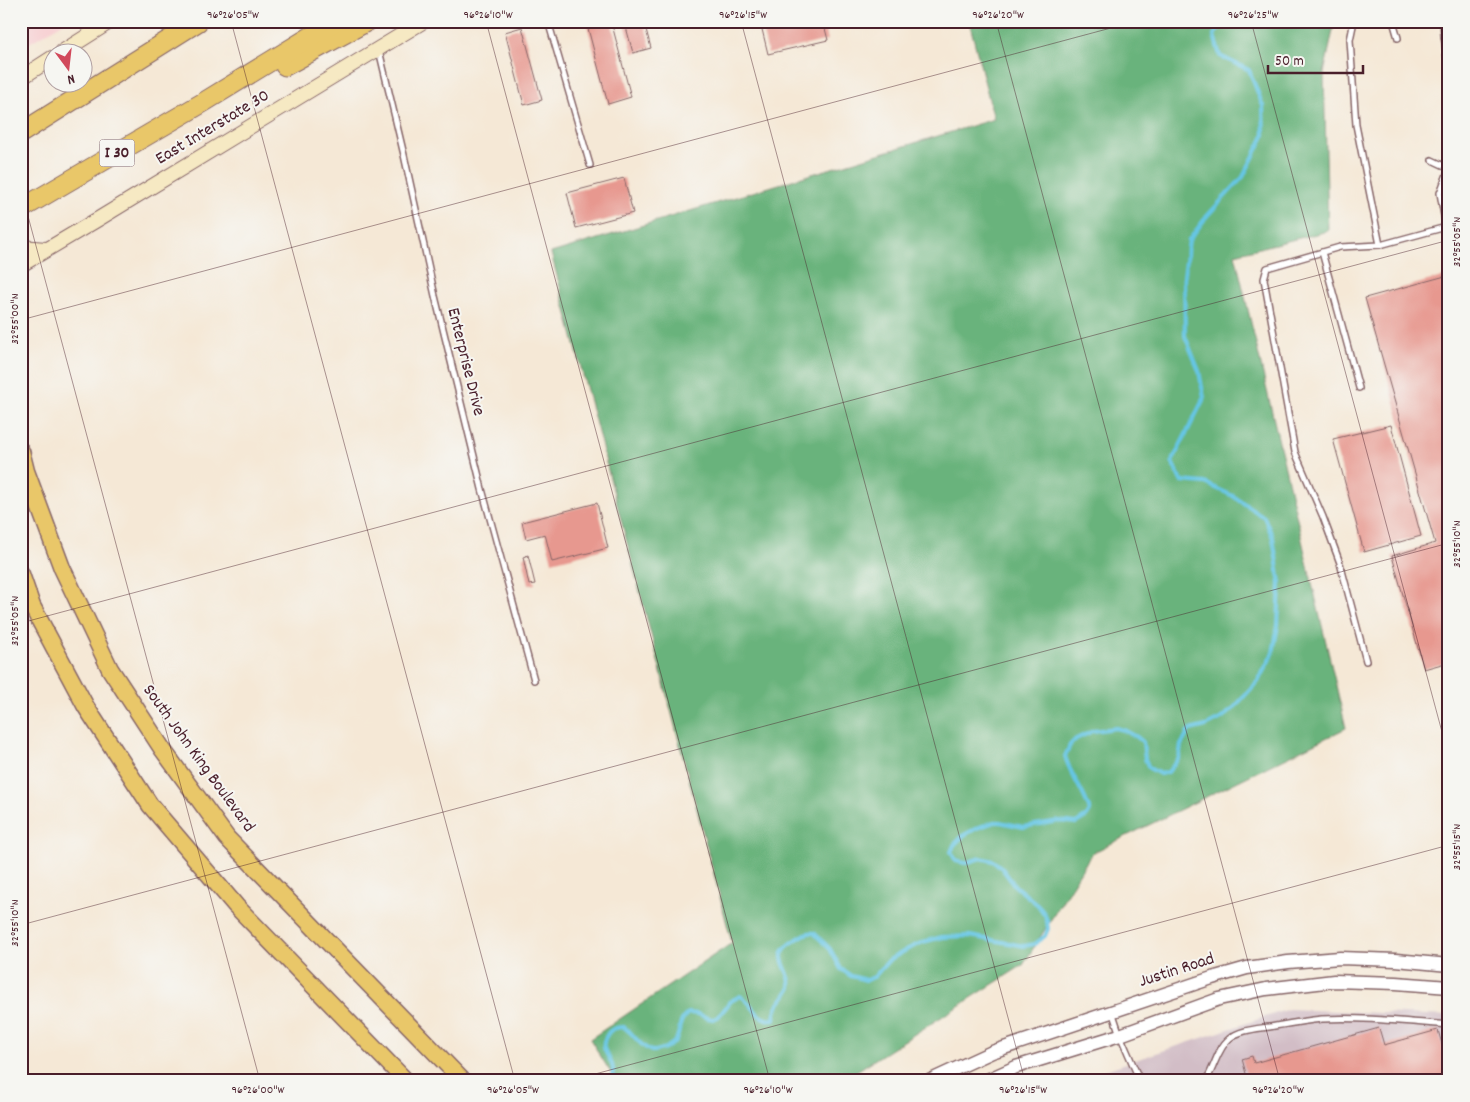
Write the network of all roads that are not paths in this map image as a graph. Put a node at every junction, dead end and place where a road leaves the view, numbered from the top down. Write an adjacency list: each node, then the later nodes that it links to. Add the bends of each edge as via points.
1 (30, 21): 12 (lane)
2 (111, 21): 15 (main road)
3 (178, 21): 18 (highway, via 138,47)
4 (199, 21): 18 (highway)
5 (336, 21): 21 (highway, I 30)
6 (368, 21): 21 (highway, via 258,81)
7 (424, 21): 16 (main road, East Interstate 30)
8 (548, 21): 24 (lane)
9 (1354, 21): 27 (lane, via 1350,40 1356,125)
10 (1393, 21): 14 (lane)
11 (1443, 21): 13 (lane)
12 (21, 26)
13 (1446, 36): 17 (lane)
14 (1398, 38)
15 (78, 42)
16 (379, 49): 29 (main road, East Interstate 30); 36 (lane, Enterprise Drive, via 482,490)
17 (1449, 58)
18 (128, 64): 22 (highway)
19 (42, 65): 20 (main road)
20 (22, 78)
21 (204, 102): 26 (highway, I 30)
22 (21, 132)
23 (1432, 160): 25 (lane)
24 (590, 165)
25 (1449, 168): 27 (lane, via 1440,193 1446,227)
26 (26, 207)
27 (1380, 245): 30 (lane, via 1340,247)
28 (21, 247): 29 (main road)
29 (46, 249): 31 (main road, East Interstate 30)
30 (1322, 252): 32 (lane); 35 (lane, via 1267,268 1264,280 1295,452 1340,563)
31 (21, 265)
32 (1359, 388)
33 (21, 451): 43 (main road, South John King Boulevard, via 62,568 106,661 163,750 227,838)
34 (21, 574): 42 (main road, via 32,606 86,707 150,805 236,906)
35 (1366, 661)
36 (534, 680)
37 (1449, 965): 39 (street, Justin Road, via 1340,958 1247,968)
38 (1449, 987): 41 (street, via 1334,980 1266,989 1219,999)
39 (1112, 1011): 41 (lane); 44 (street, Justin Road, via 992,1052)
40 (1449, 1025): 47 (lane, via 1342,1019 1313,1020 1241,1032 1224,1044)
41 (1120, 1035): 45 (street, via 1016,1067); 46 (lane)
42 (406, 1081)
43 (463, 1081)
44 (929, 1081)
45 (985, 1081)
46 (1140, 1081)
47 (1209, 1081)

